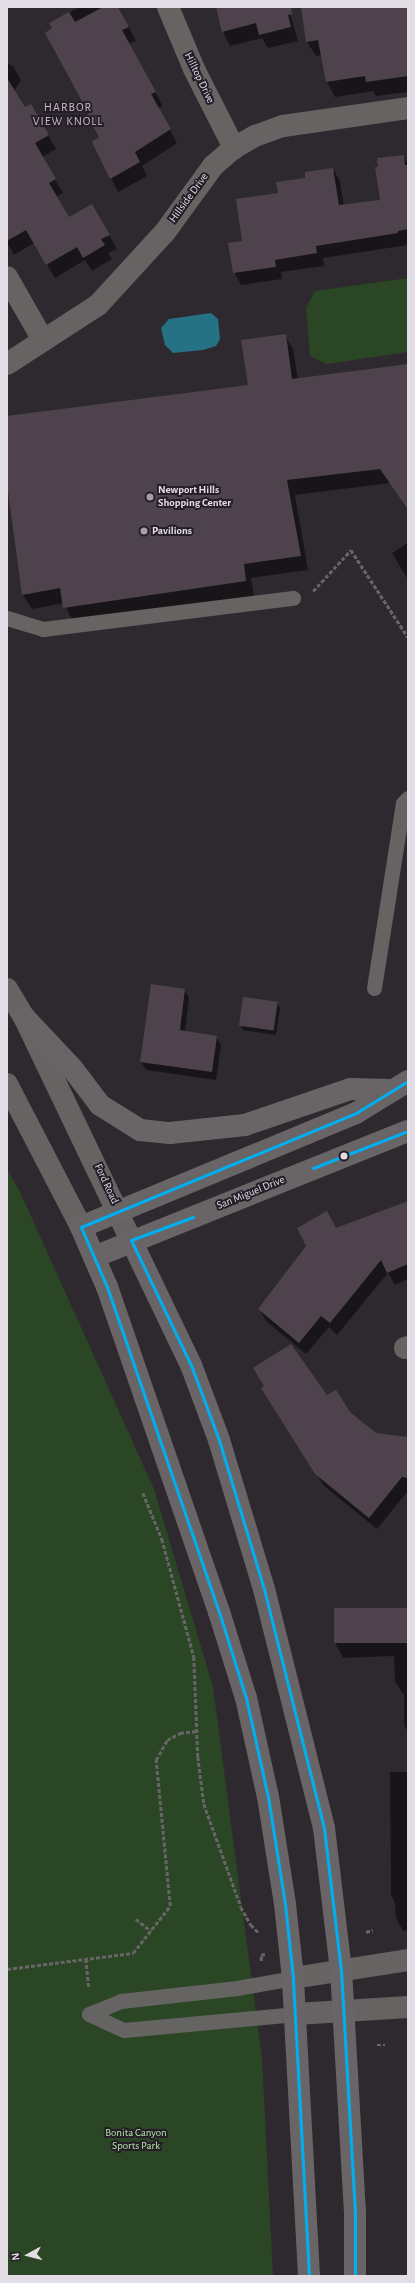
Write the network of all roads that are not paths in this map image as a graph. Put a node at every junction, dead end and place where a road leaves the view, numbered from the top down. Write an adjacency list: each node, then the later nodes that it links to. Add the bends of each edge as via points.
1 (168, 7): 3 (street, Hilltop Drive, via 194,69)
2 (408, 108): 3 (street, Hillside Drive, via 283,126 255,136)
3 (234, 148): 5 (street, Hillside Drive, via 213,166 165,232 98,305)
4 (7, 277): 5 (street)
5 (43, 340): 6 (street, Hillside Drive)
6 (7, 364)
7 (293, 598): 8 (lane, via 43,629)
8 (7, 618)
9 (408, 798): 10 (lane, via 403,802)
10 (374, 988)
11 (7, 989): 12 (street, Ford Road)
12 (24, 1017): 14 (main road, via 72,1068 100,1105 140,1130 170,1133 245,1125 350,1089); 16 (street, Ford Road)
13 (7, 1084): 17 (street)
14 (399, 1086): 16 (main road, via 356,1113)
15 (408, 1131): 18 (main road, San Miguel Drive)
16 (119, 1213): 17 (main road); 18 (street, Ford Road)
17 (81, 1227): 19 (main road)
18 (131, 1240): 19 (main road, San Miguel Drive); 21 (main road, Ford Road, via 193,1372 219,1440 262,1582 324,1828)
19 (94, 1257): 22 (main road, via 171,1467 246,1698 268,1798 285,1904)
20 (408, 1960): 21 (street)
21 (341, 1970): 22 (street); 24 (main road, Ford Road)
22 (293, 1978): 25 (main road); 25 (lane, via 237,1988 121,2001 89,2014 124,2030)
23 (408, 2007): 24 (street)
24 (344, 2011): 25 (street); 27 (main road, Ford Road, via 355,2213)
25 (296, 2014): 26 (main road)
26 (309, 2276)
27 (355, 2276)

